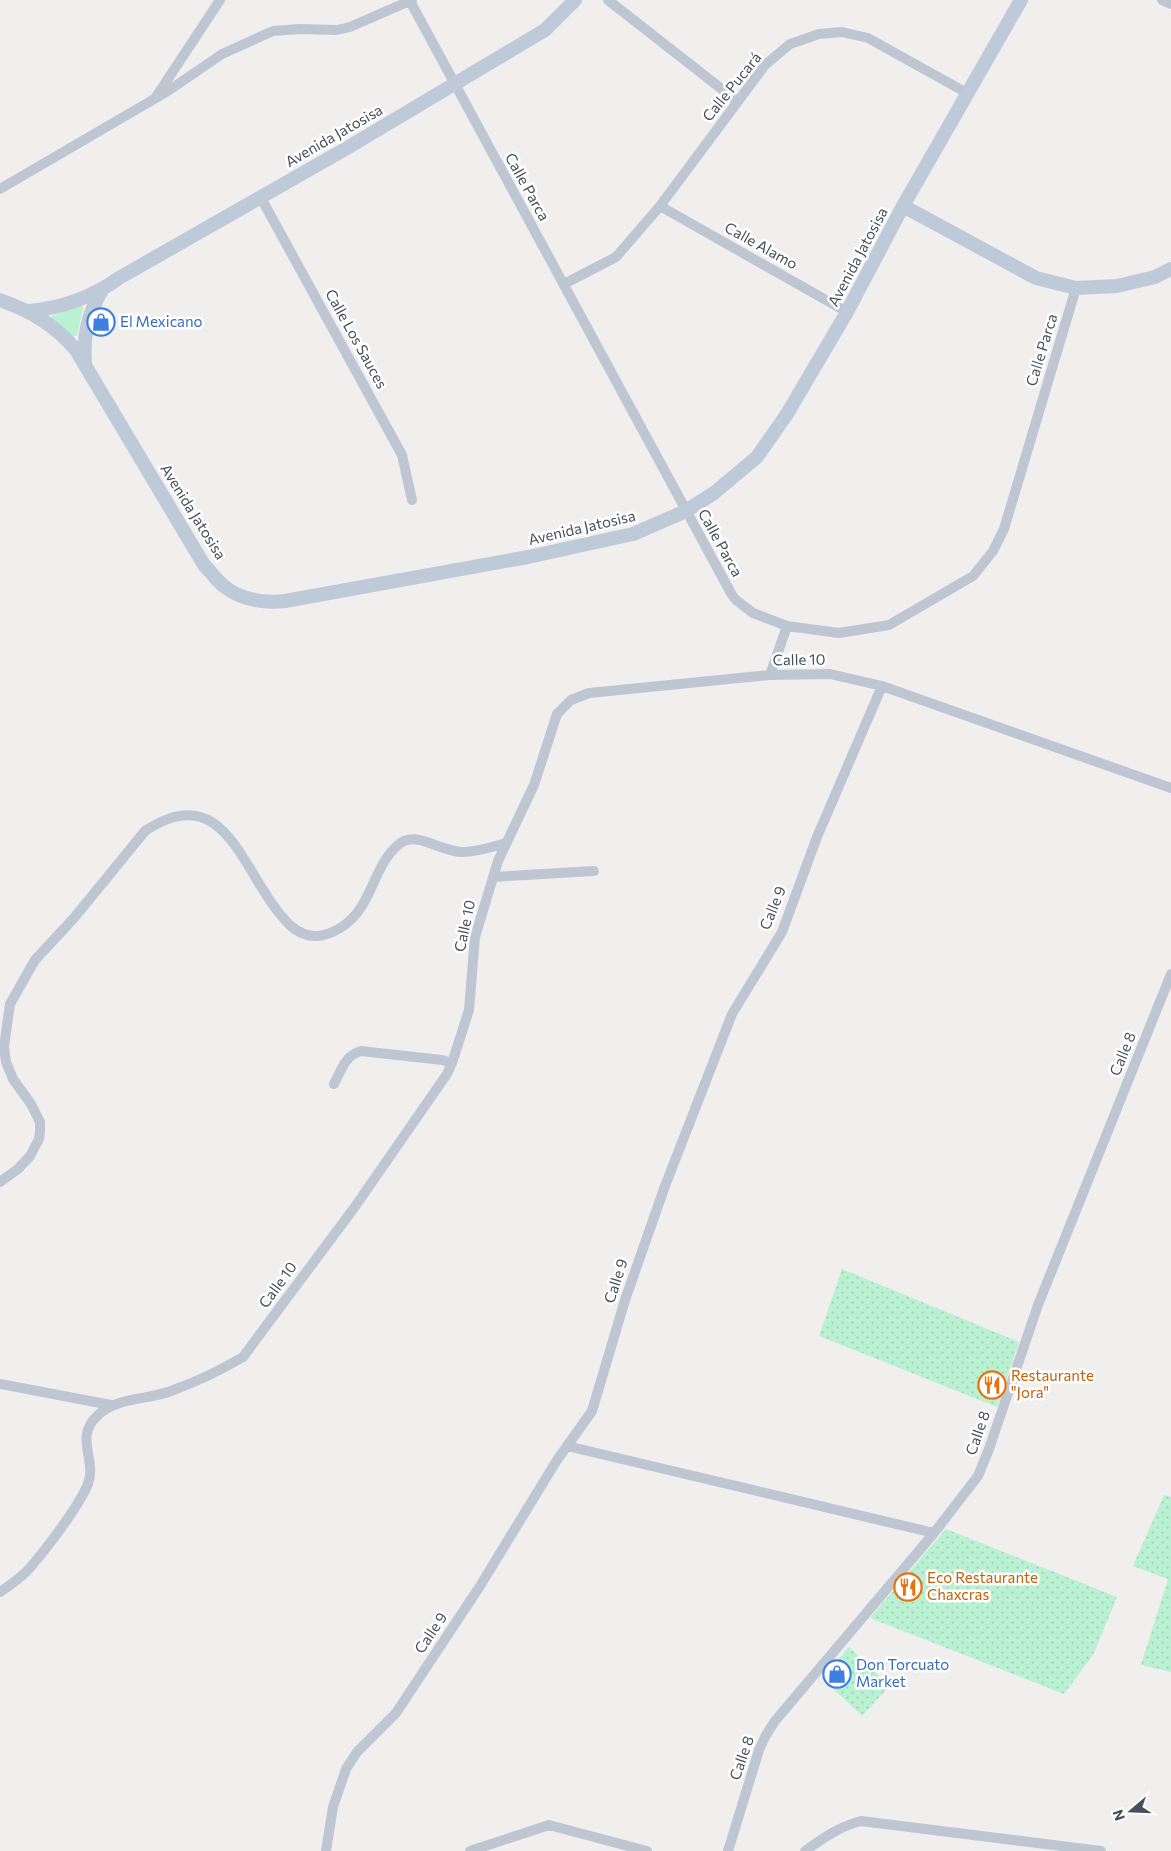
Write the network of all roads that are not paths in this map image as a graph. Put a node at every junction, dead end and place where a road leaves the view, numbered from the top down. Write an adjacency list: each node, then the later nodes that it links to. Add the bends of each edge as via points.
1 (220, 0): 10 (street)
2 (411, 0): 8 (street, Calle Parca); 10 (street, via 337,30 273,31 222,54)
3 (575, 0): 8 (street, Avenida Jatosisa, via 545,30)
4 (608, 0): 11 (street)
5 (1021, 0): 9 (street, Avenida Jatosisa)
6 (1162, 0): 7 (street)
7 (1171, 4)
8 (454, 85): 13 (street, Avenida Jatosisa); 17 (street, Calle Parca)
9 (967, 93): 11 (street, Calle Pucará, via 868,38 842,32 819,34 790,44 766,65); 15 (street, Avenida Jatosisa)
10 (156, 97): 12 (street)
11 (737, 101): 14 (street, Calle Pucará)
12 (0, 189)
13 (261, 198): 19 (street, Avenida Jatosisa); 24 (street, Calle Los Sauces, via 402,456)
14 (660, 206): 17 (street, Calle Pucará, via 616,257); 22 (street, Calle Alamo)
15 (903, 206): 18 (street, via 1036,278); 22 (street, Avenida Jatosisa)
16 (1171, 268): 18 (street, via 1155,277 1117,286)
17 (564, 284): 25 (street, Calle Parca)
18 (1076, 288): 26 (street, Calle Parca, via 1004,529 993,551 973,576 889,625 839,633)
19 (102, 290): 21 (street, Avenida Jatosisa, via 68,305); 23 (street, Avenida Jatosisa, via 86,325)
20 (0, 300): 21 (street, Avenida Jatosisa)
21 (29, 311): 23 (street, Avenida Jatosisa, via 55,328)
22 (848, 312): 25 (street, Avenida Jatosisa, via 787,414 757,456 714,494)
23 (85, 363): 25 (street, Avenida Jatosisa, via 204,565 225,587 239,596 285,602 528,557 633,534)
24 (412, 500)
25 (686, 511): 26 (street, Calle Parca, via 736,600 753,613)
26 (787, 626): 27 (street)
27 (770, 675): 28 (street, Calle 10, via 830,674); 30 (street, Calle 10, via 590,693 571,700 557,714 534,785)
28 (882, 686): 29 (street, Calle 10); 39 (street, Calle 9, via 817,837 782,932 732,1014 665,1186 597,1399)
29 (1171, 788)
30 (506, 843): 32 (street, Calle 10); 36 (street, via 463,852 420,839 402,842 386,859 357,914 338,930 313,936 288,924 262,890 232,840 215,823 193,814 179,814 144,831 74,918 35,960 10,1004 4,1048 6,1062 13,1080 40,1122 40,1131 30,1156)
31 (594, 871): 32 (street)
32 (493, 877): 34 (street, Calle 10, via 475,937 469,1010)
33 (1171, 974): 40 (street, Calle 8, via 1038,1305 984,1464 972,1486)
34 (452, 1063): 35 (street, via 361,1051 348,1057); 38 (street, Calle 10, via 354,1208 243,1357 170,1392)
35 (334, 1084)
36 (0, 1182)
37 (0, 1384): 38 (street)
38 (111, 1405): 41 (street, Calle 10, via 88,1427 85,1436 90,1459 88,1483 72,1511 26,1572)
39 (567, 1446): 40 (street); 42 (street, Calle 9, via 480,1586 396,1712 357,1752 346,1769 333,1807)
40 (934, 1533): 45 (street, Calle 8, via 766,1735)
41 (0, 1592)
42 (326, 1851)
43 (470, 1851): 44 (street, via 549,1825)
44 (646, 1851)
45 (728, 1851)
46 (805, 1851): 47 (street, via 837,1830 861,1821)
47 (1101, 1851)

